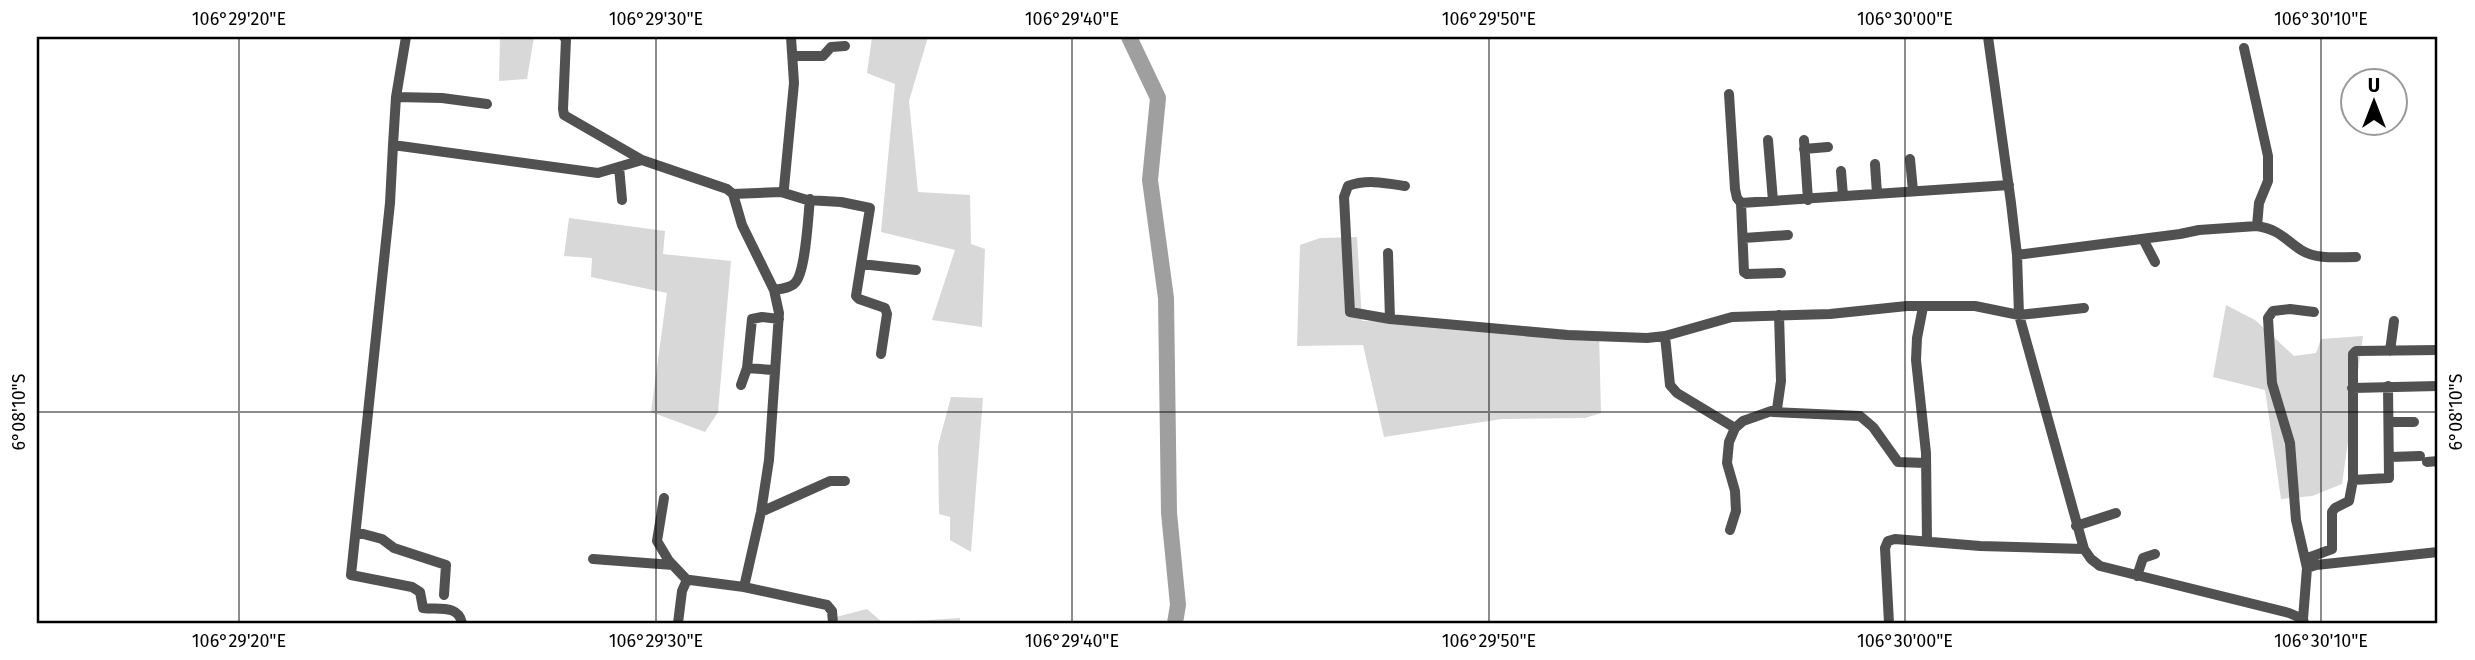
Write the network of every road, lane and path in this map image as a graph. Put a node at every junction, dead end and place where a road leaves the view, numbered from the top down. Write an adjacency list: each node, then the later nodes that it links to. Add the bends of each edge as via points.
1 (406, 37): 9 (street)
2 (564, 37): 15 (street, via 565,115)
3 (790, 37): 7 (street)
4 (1988, 37): 19 (street)
5 (845, 46): 7 (street, via 831,47 823,56)
6 (2244, 48): 31 (street, via 2269,173)
7 (793, 56): 22 (street, via 786,177)
8 (1729, 94): 30 (street, via 1735,189)
9 (396, 97): 10 (street); 12 (street)
10 (486, 104)
11 (1768, 140): 29 (street)
12 (393, 145): 17 (street, via 598,173); 75 (street)
13 (1828, 147): 28 (street, via 1804,145)
14 (1910, 159): 21 (street)
15 (642, 160): 17 (street); 23 (street, via 727,188)
16 (1875, 164): 24 (street)
17 (619, 167): 26 (street)
18 (1841, 171): 25 (street)
19 (2009, 185): 21 (street); 36 (street)
20 (1405, 186): 48 (street, via 1356,183 1348,186 1344,197 1350,312)
21 (1913, 191): 24 (street)
22 (781, 192): 23 (street); 27 (street)
23 (733, 194): 42 (street, via 741,225)
24 (1877, 194): 25 (street)
25 (1843, 196): 28 (street)
26 (622, 200)
27 (810, 200): 39 (street, via 870,208); 42 (street, via 798,278 790,286)
28 (1808, 200): 29 (street)
29 (1773, 201): 30 (street)
30 (1741, 203): 33 (street)
31 (2257, 226): 34 (street); 37 (street, via 2276,230 2309,254)
32 (1788, 235): 33 (street)
33 (1744, 238): 41 (street, via 1746,273)
34 (2143, 239): 36 (street); 38 (street)
35 (1388, 253): 48 (street)
36 (2017, 255): 47 (street)
37 (2356, 257)
38 (2155, 262)
39 (862, 264): 40 (street); 54 (street, via 856,296 882,306 887,314)
40 (916, 270)
41 (1781, 272)
42 (774, 290): 49 (street)
43 (1923, 307): 46 (street); 47 (street, via 1975,306); 67 (street, via 1916,360)
44 (2084, 308): 47 (street)
45 (2314, 312): 81 (street, via 2273,311 2268,318 2272,383 2290,443 2296,520)
46 (1779, 315): 51 (street, via 1732,317); 61 (street, via 1781,382 1779,404)
47 (2019, 315): 73 (street)
48 (1390, 318): 51 (street, via 1567,335)
49 (779, 319): 55 (street, via 752,319); 56 (street)
50 (2394, 321): 53 (street)
51 (1665, 336): 64 (street, via 1670,385)
52 (2438, 350): 53 (street)
53 (2390, 351): 60 (street, via 2354,352)
54 (881, 355)
55 (747, 368): 56 (street); 57 (street)
56 (773, 370): 71 (street)
57 (741, 385)
58 (2388, 386): 59 (street); 60 (street); 62 (street)
59 (2438, 386)
60 (2352, 388): 68 (street)
61 (1773, 412): 64 (street, via 1749,418); 67 (street, via 1860,416 1873,426 1898,462)
62 (2389, 422): 63 (street); 65 (street)
63 (2414, 422)
64 (1735, 428): 74 (street, via 1727,463 1736,498)
65 (2390, 457): 66 (street); 68 (street, via 2387,479)
66 (2429, 460)
67 (1925, 463): 76 (street)
68 (2353, 480): 81 (street, via 2348,502 2331,514 2332,549)
69 (845, 481): 71 (street, via 830,481)
70 (664, 498): 82 (street, via 656,538)
71 (761, 513): 85 (street)
72 (2116, 513): 73 (street)
73 (2076, 526): 77 (street)
74 (1730, 530)
75 (356, 532): 86 (street, via 446,565); 88 (street, via 351,575 412,587 420,593 423,608 454,610)
76 (1927, 542): 77 (street); 91 (street, via 1888,541)
77 (2084, 549): 83 (street, via 2100,566)
78 (2438, 552): 81 (street)
79 (2155, 554): 83 (street, via 2143,558)
80 (593, 559): 82 (street)
81 (2306, 563): 87 (street)
82 (673, 565): 84 (street)
83 (2137, 576): 87 (street, via 2289,612)
84 (688, 581): 85 (street); 89 (street, via 682,591)
85 (744, 587): 90 (street, via 827,605)
86 (444, 595)
87 (2303, 621)
88 (461, 623)
89 (678, 623)
90 (833, 623)
91 (1889, 623)

